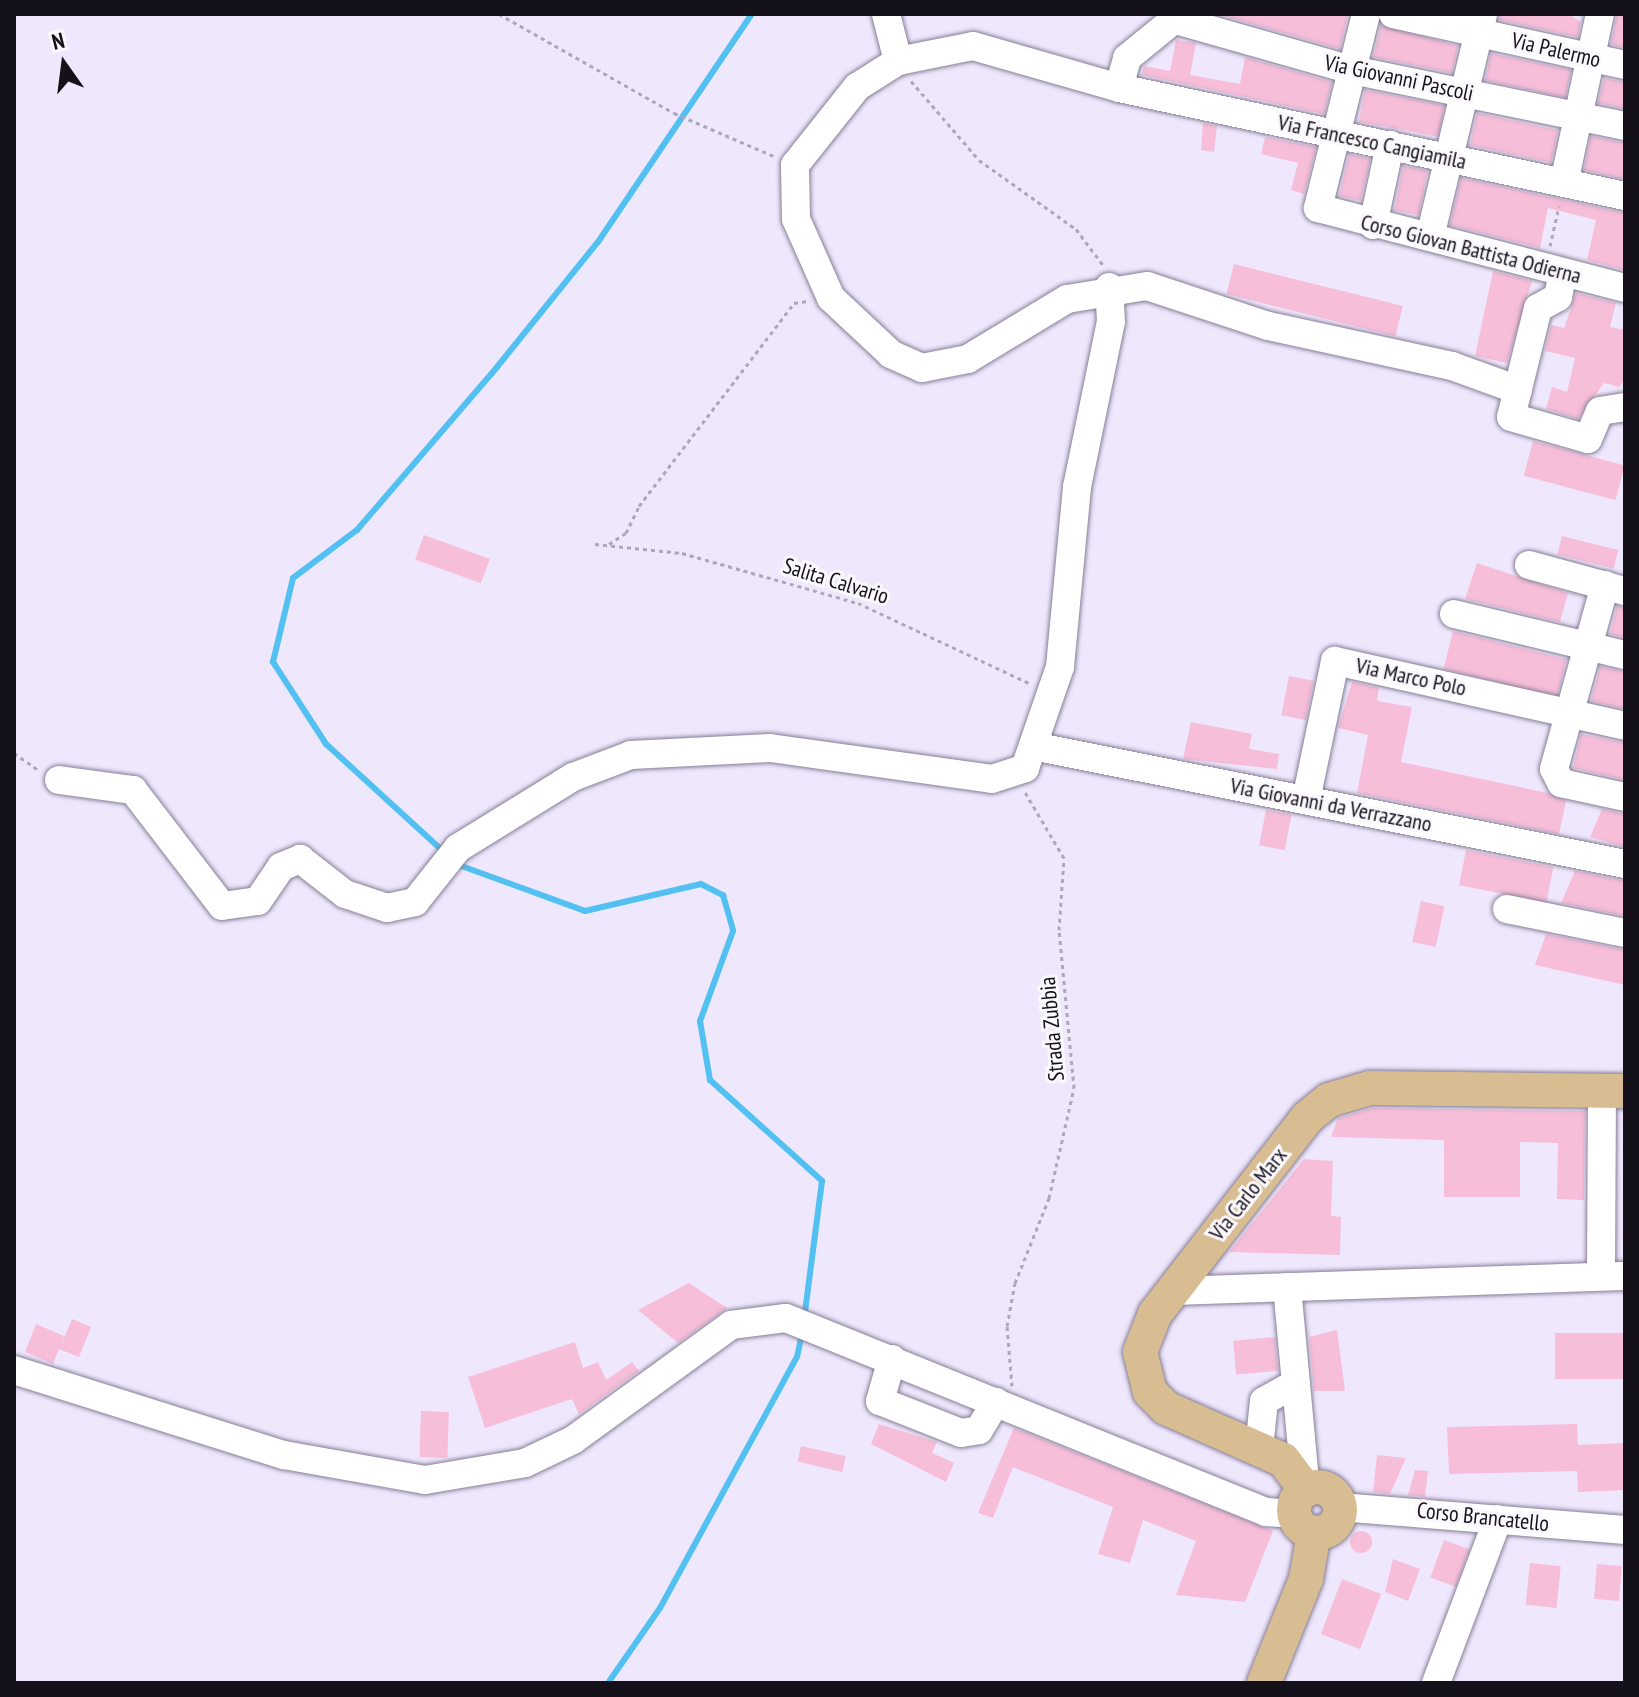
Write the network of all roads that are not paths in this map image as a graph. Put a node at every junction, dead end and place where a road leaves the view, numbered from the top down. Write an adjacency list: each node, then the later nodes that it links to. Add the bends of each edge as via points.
1 (886, 14): 8 (street)
2 (1366, 14): 10 (street)
3 (1393, 14): 6 (street, Via Palermo)
4 (1600, 14): 7 (street)
5 (1178, 17): 10 (street, Via Giovanni Pascoli); 11 (street, via 1127,58)
6 (1481, 23): 7 (street, Via Palermo); 12 (street)
7 (1589, 58): 9 (street, Via Palermo); 13 (street)
8 (898, 61): 11 (street, Via Francesco Cangiamila, via 973,46); 23 (street, via 857,87 795,165 796,219 831,298 891,354 922,368 968,359 1020,321)
9 (1625, 65)
10 (1352, 70): 12 (street, Via Giovanni Pascoli); 15 (street)
11 (1119, 88): 15 (street, Via Francesco Cangiamila)
12 (1464, 93): 13 (street, Via Giovanni Pascoli); 17 (street)
13 (1578, 115): 14 (street, Via Giovanni Pascoli); 18 (street)
14 (1625, 126)
15 (1337, 133): 16 (street, Via Francesco Cangiamila); 20 (street, Corso Giovan Battista Odierna, via 1318,208)
16 (1390, 145): 17 (street, Via Francesco Cangiamila); 20 (street)
17 (1448, 158): 18 (street, Via Francesco Cangiamila); 21 (street)
18 (1564, 183): 19 (street, Via Francesco Cangiamila)
19 (1625, 196)
20 (1373, 225): 21 (street, Corso Giovan Battista Odierna)
21 (1430, 237): 22 (street, Corso Giovan Battista Odierna)
22 (1563, 273): 24 (street, Corso Giovan Battista Odierna); 25 (street, via 1558,297 1538,308)
23 (1109, 287): 25 (street, via 1147,286 1268,326 1452,366); 34 (street, via 1111,322 1077,487 1069,608)
24 (1625, 288)
25 (1518, 390): 26 (street, via 1511,417 1588,439 1600,411)
26 (1625, 407)
27 (1529, 565): 28 (street)
28 (1615, 588): 30 (street)
29 (1454, 614): 30 (street)
30 (1588, 646): 31 (street); 32 (street)
31 (1625, 655)
32 (1569, 713): 33 (street, Via Marco Polo); 36 (street, via 1554,769 1561,783); 37 (street, Via Marco Polo, via 1335,661)
33 (1625, 726)
34 (1038, 747): 35 (street, via 1025,768 992,779 770,748 631,755 573,777 449,857 415,902 387,908 345,894 314,864 293,859 258,901 231,908 207,893 133,790); 37 (street, Via Giovanni da Verrazzano)
35 (59, 780)
36 (1625, 797)
37 (1306, 800): 38 (street, Via Giovanni da Verrazzano)
38 (1625, 864)
39 (1507, 909): 40 (street)
40 (1625, 933)
41 (1613, 1091): 42 (street); 44 (main road, Via Carlo Marx, via 1370,1088 1329,1100)
42 (1613, 1276): 43 (street)
43 (1287, 1287): 44 (street); 47 (street)
44 (1172, 1291): 49 (main road, Via Carlo Marx, via 1147,1327 1140,1352 1150,1392 1195,1423)
45 (892, 1359): 46 (street, via 786,1318 759,1316 731,1325 573,1440 525,1463 425,1480 284,1455); 48 (street); 48 (street, via 880,1401 961,1433 979,1430)
46 (14, 1370)
47 (1291, 1386): 49 (street, via 1264,1401); 51 (street)
48 (1002, 1404): 51 (street, via 1266,1512)
49 (1259, 1448): 51 (main road, Via Carlo Marx, via 1283,1460)
50 (1340, 1507): 51 (main road, via 1334,1527); 52 (street, Corso Brancatello)
51 (1305, 1512): 54 (main road, via 1306,1579)
52 (1498, 1519): 53 (street, Corso Brancatello); 55 (street)
53 (1625, 1530)
54 (1264, 1683)
55 (1436, 1683)

